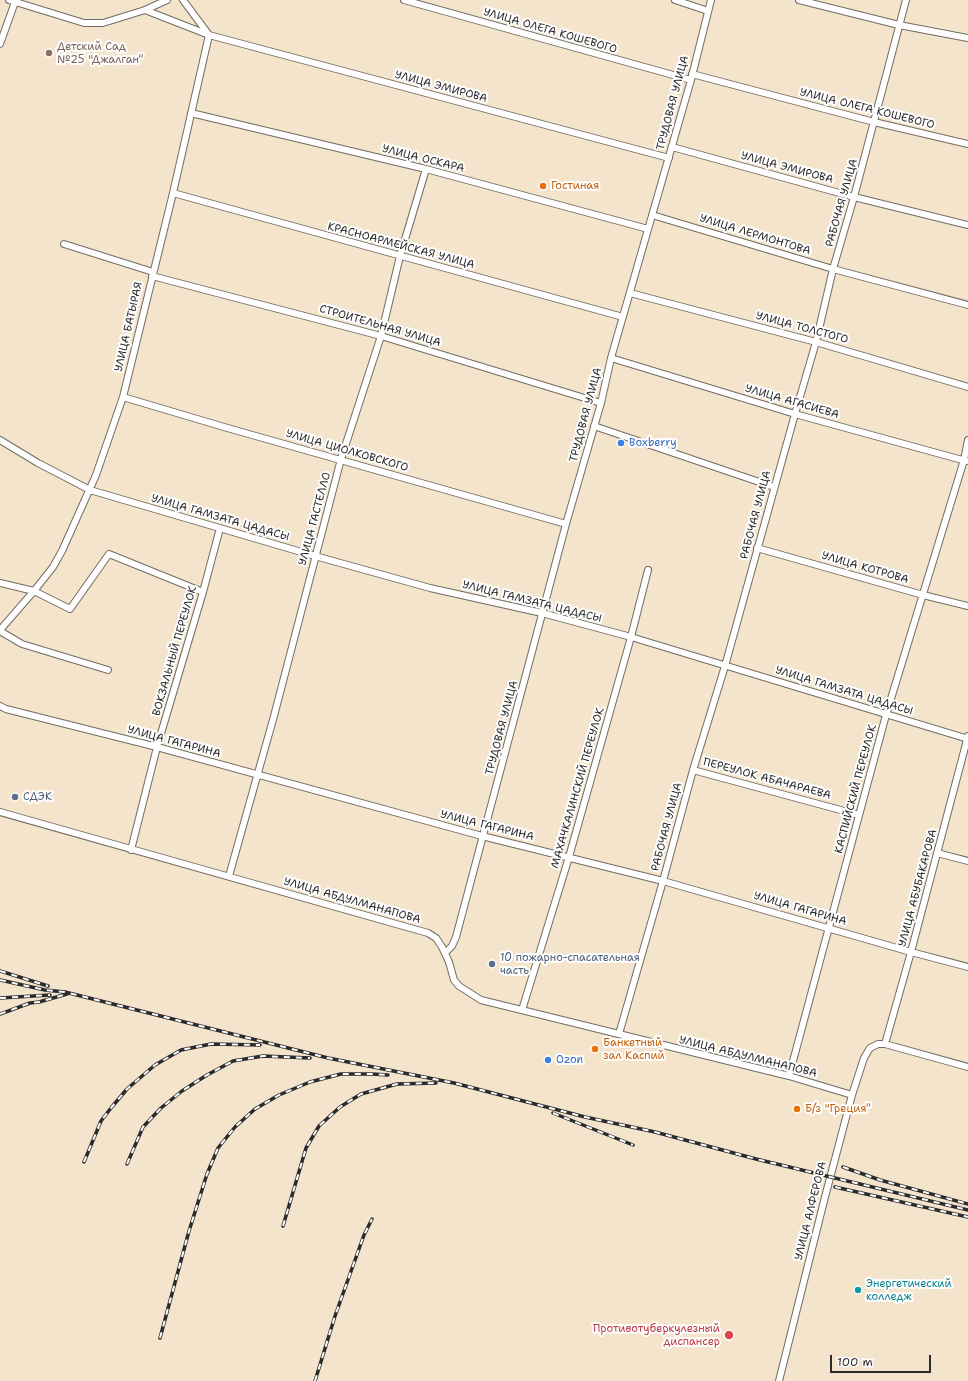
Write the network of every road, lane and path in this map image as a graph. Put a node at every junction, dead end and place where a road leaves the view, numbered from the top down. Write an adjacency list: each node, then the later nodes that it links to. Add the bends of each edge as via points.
1 (167, 0): 9 (street)
2 (184, 0): 12 (street)
3 (404, 0): 15 (street, УЛИЦА ОЛЕГА КОШЕВОГО)
4 (675, 0): 10 (street)
5 (711, 0): 10 (street, ТРУДОВАЯ УЛИЦА)
6 (799, 0): 11 (street)
7 (906, 0): 11 (street, РАБОЧАЯ УЛИЦА)
8 (12, 1): 9 (street, via 84,23 103,23); 14 (street)
9 (145, 10): 12 (street, УЛИЦА ЭМИРОВА)
10 (708, 11): 15 (street, ТРУДОВАЯ УЛИЦА)
11 (899, 25): 13 (street); 17 (street, РАБОЧАЯ УЛИЦА)
12 (209, 35): 16 (street, УЛИЦА БАТЫРАЯ); 20 (street, УЛИЦА ЭМИРОВА)
13 (968, 38)
14 (0, 44)
15 (691, 77): 17 (street, УЛИЦА ОЛЕГА КОШЕВОГО); 19 (street, ТРУДОВАЯ УЛИЦА)
16 (191, 112): 21 (street, УЛИЦА ОСКАРА); 22 (street, УЛИЦА БАТЫРАЯ)
17 (874, 122): 18 (street, УЛИЦА ОЛЕГА КОШЕВОГО); 23 (street, РАБОЧАЯ УЛИЦА)
18 (968, 144)
19 (672, 148): 20 (street, ТРУДОВАЯ УЛИЦА); 23 (street, УЛИЦА ЭМИРОВА)
20 (669, 158): 24 (street, ТРУДОВАЯ УЛИЦА)
21 (426, 169): 26 (street, УЛИЦА ОСКАРА); 28 (street, УЛИЦА ГАСТЕЛЛО)
22 (173, 193): 28 (street, КРАСНОАРМЕЙСКАЯ УЛИЦА); 30 (street, УЛИЦА БАТЫРАЯ)
23 (854, 197): 25 (street, УЛИЦА ЭМИРОВА); 29 (street, РАБОЧАЯ УЛИЦА)
24 (652, 215): 26 (street, ТРУДОВАЯ УЛИЦА); 29 (street, УЛИЦА ЛЕРМОНТОВА)
25 (968, 225)
26 (648, 229): 31 (street, ТРУДОВАЯ УЛИЦА)
27 (64, 244): 30 (street, СТРОИТЕЛЬНАЯ УЛИЦА)
28 (400, 256): 33 (street, КРАСНОАРМЕЙСКАЯ УЛИЦА); 34 (street, УЛИЦА ГАСТЕЛЛО)
29 (833, 269): 32 (street, УЛИЦА ЛЕРМОНТОВА); 35 (street, РАБОЧАЯ УЛИЦА)
30 (152, 274): 34 (street, СТРОИТЕЛЬНАЯ УЛИЦА); 38 (street, УЛИЦА БАТЫРАЯ)
31 (630, 293): 33 (street, ТРУДОВАЯ УЛИЦА); 35 (street, УЛИЦА ТОЛСТОГО)
32 (968, 305)
33 (623, 317): 36 (street, ТРУДОВАЯ УЛИЦА)
34 (381, 336): 39 (street, СТРОИТЕЛЬНАЯ УЛИЦА); 44 (street, УЛИЦА ГАСТЕЛЛО)
35 (816, 342): 37 (street, УЛИЦА ТОЛСТОГО); 40 (street, РАБОЧАЯ УЛИЦА)
36 (611, 358): 39 (street, ТРУДОВАЯ УЛИЦА); 40 (street, УЛИЦА АГАСИЕВА)
37 (968, 387)
38 (123, 397): 44 (street, УЛИЦА ЦИОЛКОВСКОГО); 47 (street, УЛИЦА БАТЫРАЯ)
39 (600, 403): 41 (street, ТРУДОВАЯ УЛИЦА)
40 (795, 414): 45 (street, УЛИЦА АГАСИЕВА); 46 (street, РАБОЧАЯ УЛИЦА)
41 (594, 426): 46 (street); 48 (street, ТРУДОВАЯ УЛИЦА)
42 (0, 440): 47 (street, УЛИЦА ГАМЗАТА ЦАДАСЫ)
43 (968, 440): 45 (street, КАСПИЙСКИЙ ПЕРЕУЛОК)
44 (341, 459): 48 (street, УЛИЦА ЦИОЛКОВСКОГО); 51 (street, УЛИЦА ГАСТЕЛЛО)
45 (966, 461): 56 (street, КАСПИЙСКИЙ ПЕРЕУЛОК)
46 (774, 487): 50 (street, РАБОЧАЯ УЛИЦА)
47 (90, 490): 49 (street, УЛИЦА ГАМЗАТА ЦАДАСЫ); 54 (street, УЛИЦА БАТЫРАЯ, via 53,567)
48 (566, 524): 58 (street, ТРУДОВАЯ УЛИЦА)
49 (220, 528): 51 (street, УЛИЦА ГАМЗАТА ЦАДАСЫ); 55 (street, ВОКЗАЛЬНЫЙ ПЕРЕУЛОК)
50 (757, 548): 56 (street, УЛИЦА КОТРОВА); 61 (street, РАБОЧАЯ УЛИЦА)
51 (315, 556): 58 (street, УЛИЦА ГАМЗАТА ЦАДАСЫ, via 430,588); 68 (street, УЛИЦА ГАСТЕЛЛО)
52 (648, 570): 60 (street, МАХАЧКАЛИНСКИЙ ПЕРЕУЛОК)
53 (0, 583): 54 (street)
54 (34, 592): 55 (street, via 70,609 109,554); 59 (street, УЛИЦА БАТЫРАЯ)
55 (203, 592): 66 (street, ВОКЗАЛЬНЫЙ ПЕРЕУЛОК)
56 (923, 595): 57 (street, УЛИЦА КОТРОВА); 64 (street, КАСПИЙСКИЙ ПЕРЕУЛОК)
57 (968, 606)
58 (542, 613): 60 (street, УЛИЦА ГАМЗАТА ЦАДАСЫ); 71 (street, ТРУДОВАЯ УЛИЦА)
59 (0, 630): 62 (street, via 22,644)
60 (631, 637): 61 (street, УЛИЦА ГАМЗАТА ЦАДАСЫ); 74 (street, МАХАЧКАЛИНСКИЙ ПЕРЕУЛОК)
61 (725, 666): 64 (street, УЛИЦА ГАМЗАТА ЦАДАСЫ); 67 (street, РАБОЧАЯ УЛИЦА)
62 (108, 670)
63 (0, 706): 66 (street, УЛИЦА ГАГАРИНА)
64 (886, 715): 65 (street, УЛИЦА ГАМЗАТА ЦАДАСЫ); 70 (street, КАСПИЙСКИЙ ПЕРЕУЛОК)
65 (968, 738): 73 (street, УЛИЦА АБУБАКАРОВА)
66 (156, 748): 68 (street, УЛИЦА ГАГАРИНА); 72 (street, ВОКЗАЛЬНЫЙ ПЕРЕУЛОК)
67 (693, 770): 70 (street, ПЕРЕУЛОК АБАЧАРАЕВА); 77 (street, РАБОЧАЯ УЛИЦА)
68 (257, 776): 71 (street, УЛИЦА ГАГАРИНА); 76 (street, УЛИЦА ГАСТЕЛЛО)
69 (0, 812): 72 (street, УЛИЦА АБДУЛМАНАПОВА)
70 (859, 815): 78 (street, КАСПИЙСКИЙ ПЕРЕУЛОК)
71 (482, 836): 74 (street, УЛИЦА ГАГАРИНА); 80 (street, ТРУДОВАЯ УЛИЦА, via 456,936 452,946)
72 (131, 850): 76 (street, УЛИЦА АБДУЛМАНАПОВА)
73 (937, 853): 75 (street); 79 (street, УЛИЦА АБУБАКАРОВА)
74 (569, 857): 77 (street, УЛИЦА ГАГАРИНА); 82 (street, МАХАЧКАЛИНСКИЙ ПЕРЕУЛОК)
75 (968, 861)
76 (229, 876): 80 (street, УЛИЦА АБДУЛМАНАПОВА, via 417,929 436,938)
77 (663, 881): 78 (street, УЛИЦА ГАГАРИНА); 83 (street, РАБОЧАЯ УЛИЦА)
78 (828, 928): 79 (street, УЛИЦА ГАГАРИНА); 86 (street, КАСПИЙСКИЙ ПЕРЕУЛОК)
79 (911, 952): 81 (street, УЛИЦА ГАГАРИНА); 84 (street, УЛИЦА АБУБАКАРОВА)
80 (445, 953): 82 (street, УЛИЦА АБДУЛМАНАПОВА, via 454,980 459,986 481,1000)
81 (968, 966)
82 (522, 1010): 83 (street, УЛИЦА АБДУЛМАНАПОВА)
83 (618, 1034): 86 (street, УЛИЦА АБДУЛМАНАПОВА)
84 (885, 1044): 85 (street); 87 (street, УЛИЦА АЛФЕРОВА, via 870,1048 864,1058)
85 (968, 1067)
86 (789, 1076): 87 (street, УЛИЦА АБДУЛМАНАПОВА)
87 (852, 1095): 88 (street, УЛИЦА АЛФЕРОВА)
88 (779, 1381)

